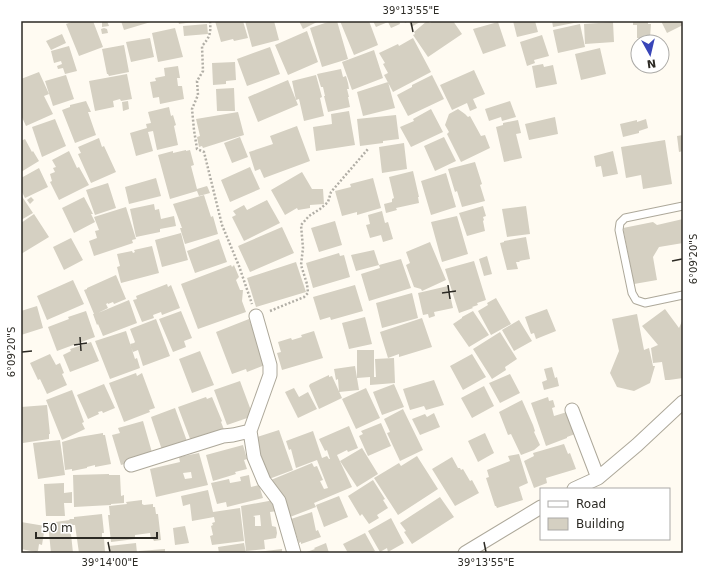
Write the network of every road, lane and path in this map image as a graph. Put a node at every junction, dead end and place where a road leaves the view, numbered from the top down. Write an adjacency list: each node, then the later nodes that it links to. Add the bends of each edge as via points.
1 (210, 21): 5 (path, via 211,33 202,46 203,71 197,81 198,94 192,109 194,130 197,149 204,152 222,225)
2 (368, 149): 5 (path, via 331,192 328,202 300,225 303,248 301,265 308,293 304,298)
3 (683, 206): 4 (lane, via 625,218 620,223 619,230 632,293 636,300 645,303)
4 (683, 295)
5 (256, 316): 8 (street, via 270,365 270,375)
6 (683, 402): 10 (street)
7 (572, 410): 10 (street)
8 (250, 431): 9 (street, via 223,436); 13 (street, via 254,457 264,481 279,501)
9 (131, 465)
10 (598, 478): 11 (street)
11 (576, 488)
12 (540, 508): 14 (street)
13 (294, 553)
14 (465, 553)

